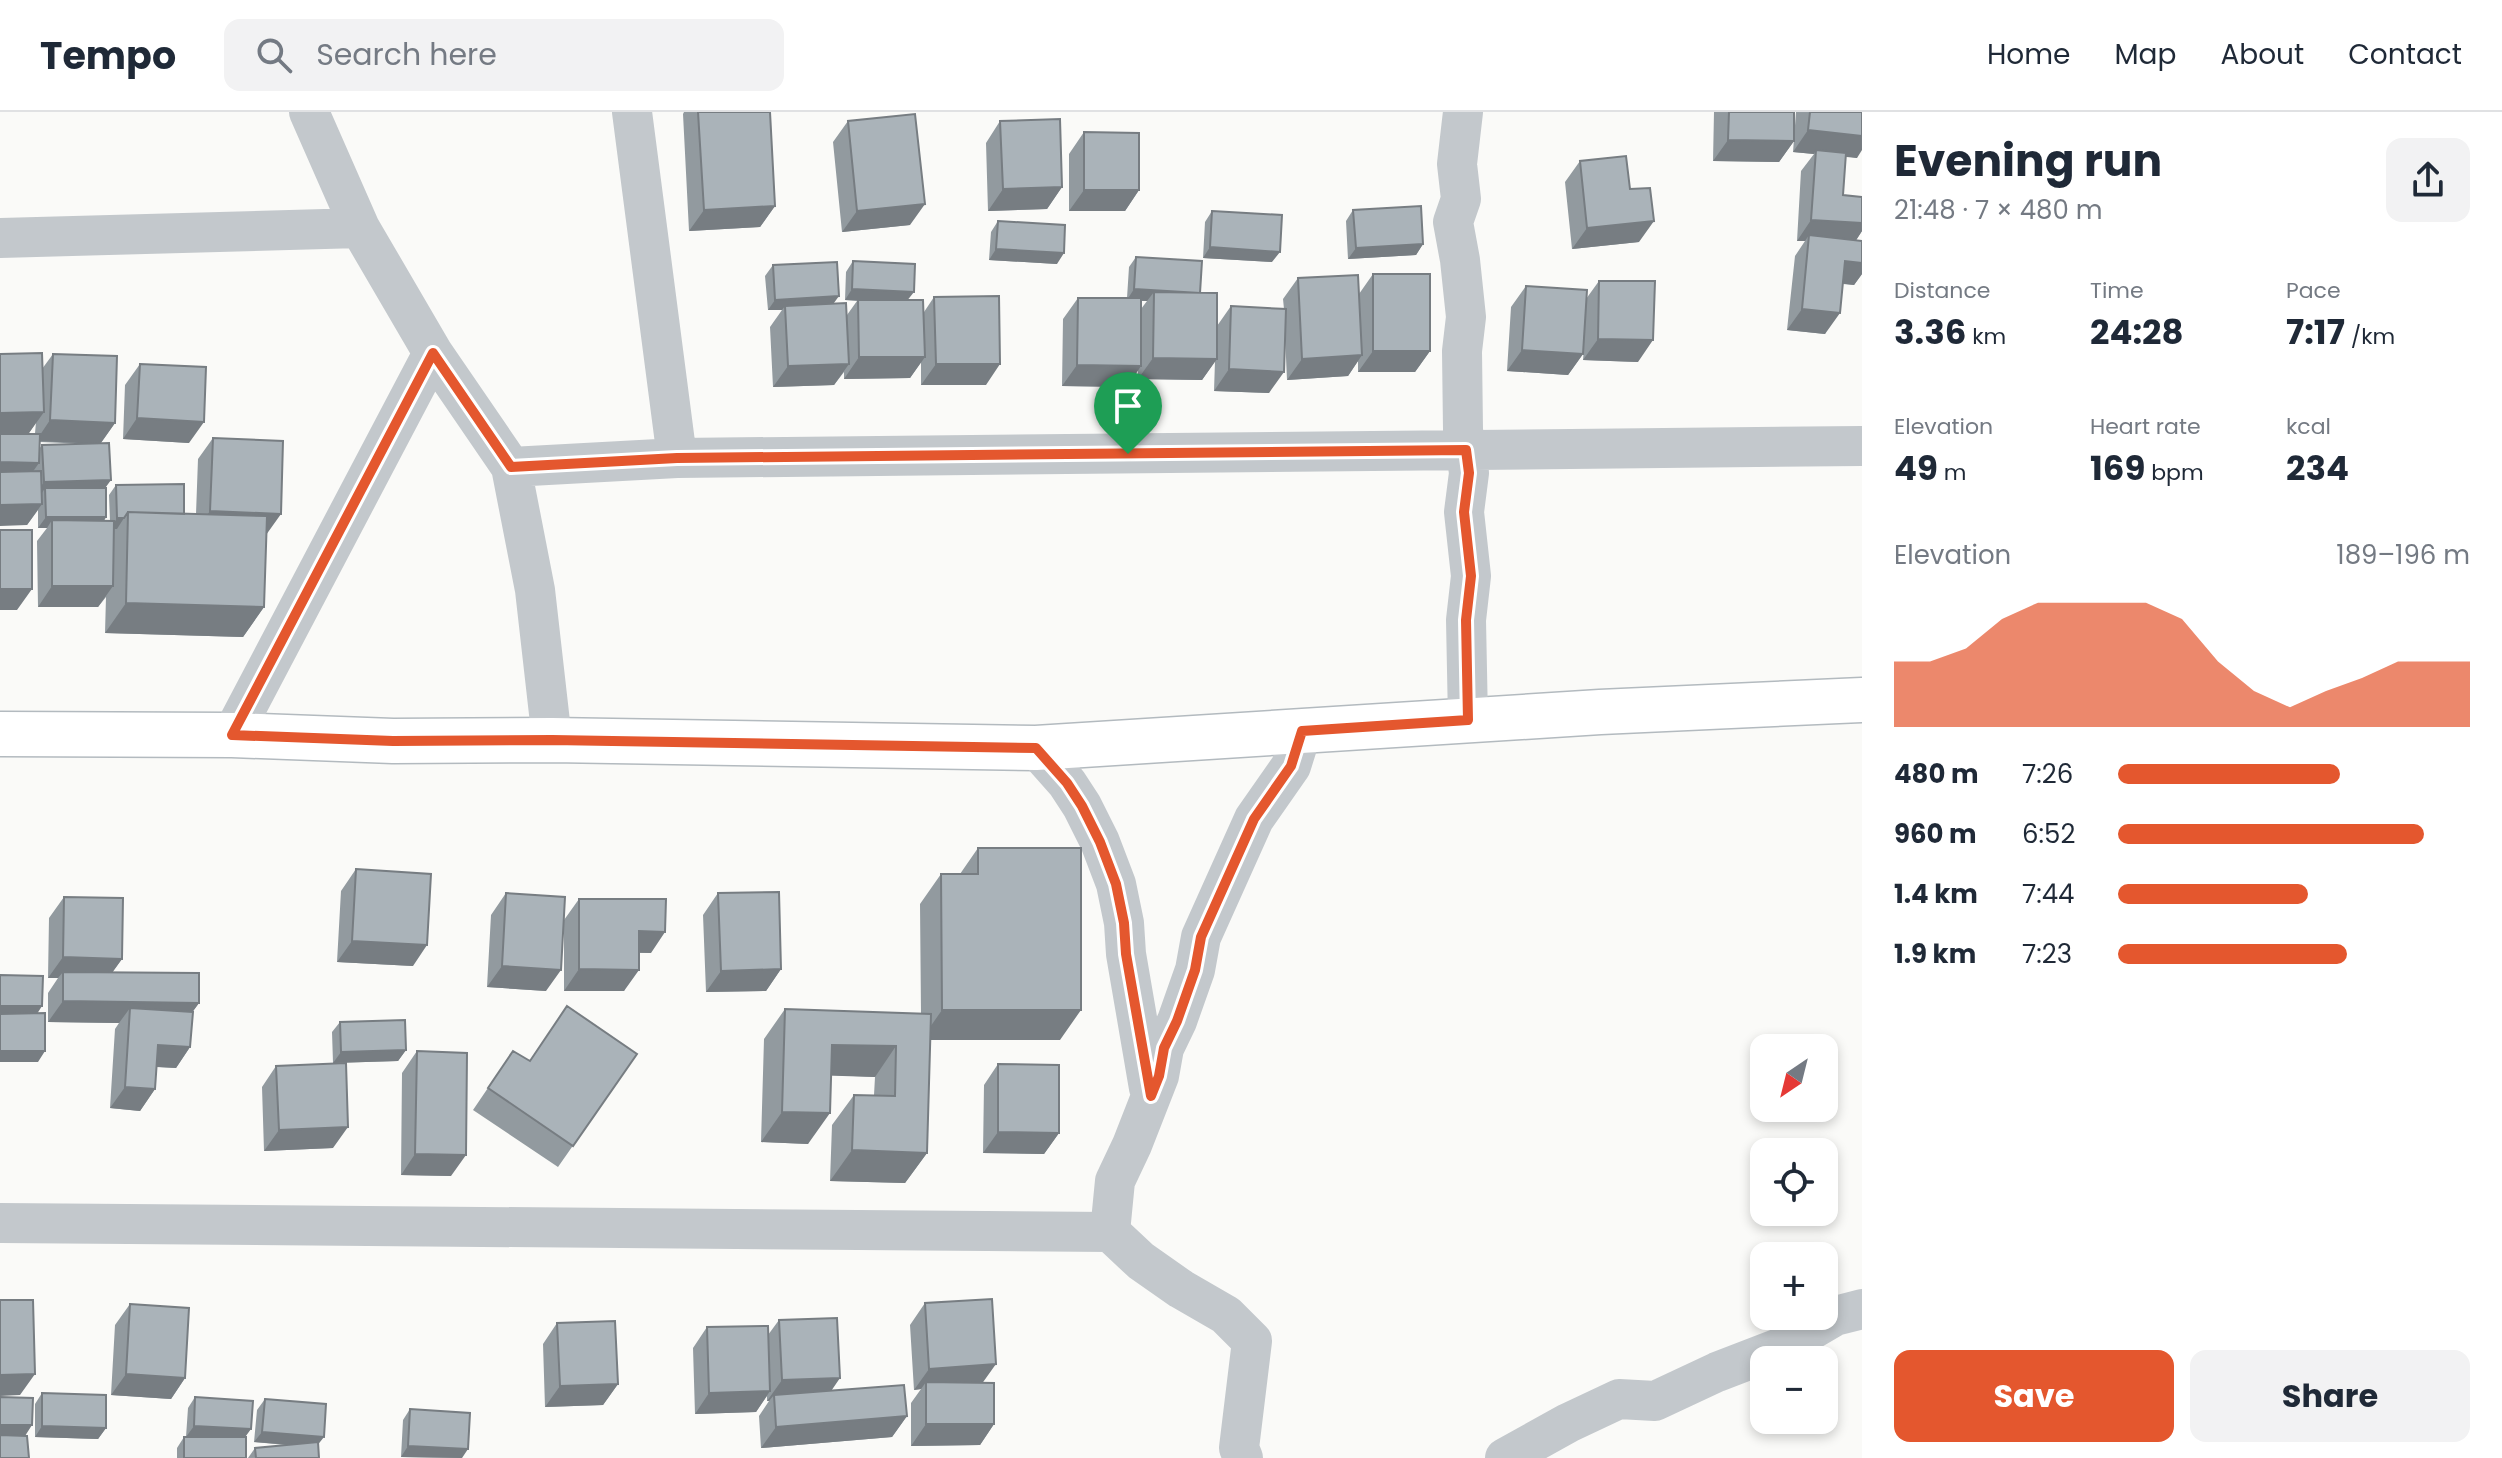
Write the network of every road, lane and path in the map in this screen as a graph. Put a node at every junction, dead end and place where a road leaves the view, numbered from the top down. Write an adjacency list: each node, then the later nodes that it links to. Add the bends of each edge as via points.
1 (309, 112): 4 (street)
2 (632, 112): 9 (street)
3 (1463, 112): 8 (street, via 1457,164 1461,199 1453,222 1466,317)
4 (360, 228): 5 (street); 6 (street)
5 (0, 238)
6 (433, 353): 10 (street); 15 (street)
7 (1862, 446): 8 (street)
8 (1466, 450): 9 (street); 12 (street, via 1464,512 1471,576 1466,620)
9 (677, 458): 10 (street)
10 (511, 467): 16 (street, via 535,590)
11 (1862, 700): 12 (street)
12 (1468, 720): 13 (street)
13 (1302, 731): 17 (street); 18 (street, via 1291,766 1254,819 1201,937 1195,970)
14 (0, 734): 15 (street)
15 (232, 735): 16 (street)
16 (552, 740): 17 (street)
17 (1036, 748): 18 (street, via 1082,806 1116,884)
18 (1151, 1096): 20 (street, via 1115,1181)
19 (0, 1223): 20 (street)
20 (1110, 1232): 22 (street, via 1141,1261 1226,1315 1252,1341 1239,1448)
21 (1862, 1309): 23 (street, via 1835,1316 1782,1347 1655,1401 1619,1399)
22 (1243, 1458)
23 (1505, 1458)

